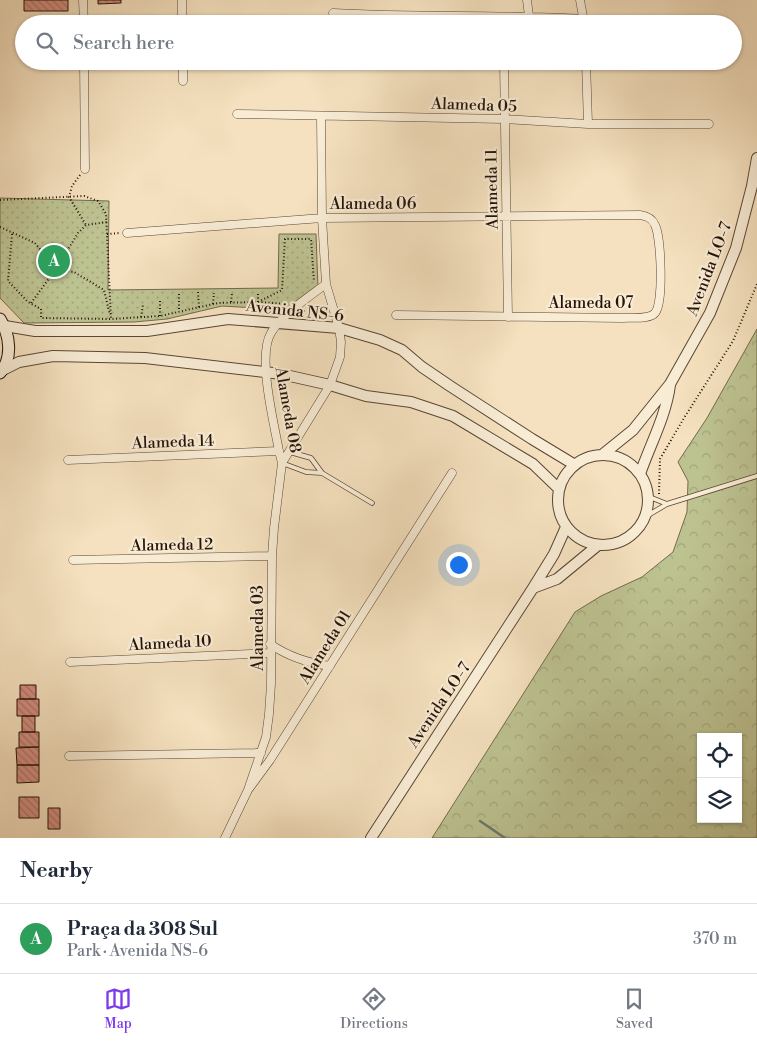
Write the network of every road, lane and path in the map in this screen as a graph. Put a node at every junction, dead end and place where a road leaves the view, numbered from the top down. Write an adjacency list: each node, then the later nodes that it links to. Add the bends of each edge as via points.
1 (84, 0): 6 (street)
2 (182, 0): 7 (street)
3 (527, 0): 9 (street)
4 (580, 0): 10 (street)
5 (333, 13): 8 (street)
6 (84, 15)
7 (182, 15)
8 (364, 15)
9 (529, 15)
10 (583, 15)
11 (84, 70): 22 (street)
12 (183, 70): 15 (street)
13 (504, 70): 18 (street, Alameda 11)
14 (586, 70): 19 (street)
15 (183, 80)
16 (237, 114): 17 (street, Alameda 05)
17 (321, 116): 18 (street, Alameda 05); 27 (street, Alameda 08)
18 (504, 119): 19 (street, Alameda 05); 26 (street, Alameda 11)
19 (588, 124): 20 (street, Alameda 05)
20 (710, 124)
21 (757, 158): 63 (street, Avenida LO-7, via 736,248 710,313)
22 (85, 169): 23 (path, via 72,186)
23 (69, 197): 24 (path); 28 (path, via 84,196 98,201); 29 (path)
24 (0, 200)
25 (620, 216): 26 (street, Alameda 06); 56 (street, Alameda 07, via 647,216 655,224 661,291 655,314 622,318)
26 (507, 217): 27 (street, Alameda 06); 56 (street, Alameda 11)
27 (322, 218): 31 (street, Alameda 06); 36 (street, Alameda 08)
28 (107, 222): 29 (path); 33 (path)
29 (86, 225): 34 (path)
30 (0, 227): 32 (path)
31 (127, 233): 33 (path)
32 (12, 234): 34 (path, via 35,243); 46 (path, via 8,281)
33 (107, 234): 57 (path)
34 (56, 269): 46 (path); 57 (path, via 74,272 104,290)
35 (314, 283): 45 (path, via 311,239 285,239 282,290)
36 (326, 284): 50 (street, Alameda 08); 52 (street, Alameda 08)
37 (757, 284): 77 (path, via 733,340 660,459)
38 (198, 292): 49 (path)
39 (214, 293): 47 (path)
40 (232, 293): 44 (path)
41 (258, 293): 45 (path)
42 (179, 294): 51 (path)
43 (160, 299): 54 (path)
44 (231, 302): 45 (path); 47 (path)
45 (258, 302): 50 (path)
46 (31, 303): 57 (path, via 41,309 41,318)
47 (213, 304): 49 (path)
48 (143, 305): 55 (path)
49 (199, 307): 51 (path)
50 (293, 307): 52 (path); 59 (street, Alameda 08)
51 (179, 312): 54 (path)
52 (335, 314): 60 (street, Alameda 08)
53 (396, 315): 56 (street, Alameda 07)
54 (160, 316): 55 (path)
55 (141, 317): 57 (path)
56 (508, 317)
57 (111, 319)
58 (2, 323): 59 (street, Avenida NS-6, via 35,331 147,331 218,319); 61 (main road, via 9,341 8,356)
59 (278, 323): 60 (street, Avenida NS-6); 62 (street, Alameda 08, via 267,341)
60 (339, 328): 64 (street, Alameda 08, via 340,357); 70 (street, Avenida NS-6, via 402,350 450,386)
61 (1, 371): 62 (street, via 19,362 53,356 145,358)
62 (266, 373): 64 (street); 65 (street, Alameda 08)
63 (670, 384): 67 (street, Avenida LO-7, via 633,430); 73 (street, Avenida LO-7, via 662,418)
64 (330, 385): 66 (street, Alameda 08); 75 (street, via 366,396 411,402 453,416 533,464)
65 (279, 451): 68 (street, Alameda 14); 69 (street, Alameda 08)
66 (290, 452): 69 (street, Alameda 08); 71 (lane, via 311,458)
67 (602, 455): 70 (street); 73 (street, via 623,460)
68 (68, 460)
69 (282, 463): 71 (lane, via 306,472); 83 (street, Alameda 03)
70 (575, 465): 75 (street)
71 (322, 473): 78 (lane)
72 (452, 473): 89 (street, Alameda 01)
73 (640, 474): 76 (street)
74 (757, 476): 79 (lane)
75 (559, 488): 81 (street, via 558,508)
76 (647, 496): 77 (lane); 80 (street)
77 (659, 501): 79 (lane)
78 (372, 503)
79 (668, 504): 80 (lane)
80 (645, 517): 82 (street, via 626,540)
81 (566, 527): 82 (street, via 574,536); 85 (street, Avenida LO-7)
82 (597, 546): 85 (street, via 557,579)
83 (272, 556): 84 (street, Alameda 12); 86 (street, Alameda 03)
84 (73, 560)
85 (533, 588): 94 (street, Avenida LO-7)
86 (270, 644): 87 (street, Alameda 03); 89 (street, via 284,654)
87 (271, 653): 88 (street, Alameda 10); 90 (street, Alameda 03, via 269,714)
88 (70, 662)
89 (330, 666): 92 (street, Alameda 01)
90 (261, 753): 91 (street); 92 (street, Alameda 03)
91 (69, 756)
92 (248, 790): 93 (street, Alameda 01)
93 (225, 838)
94 (371, 838)

